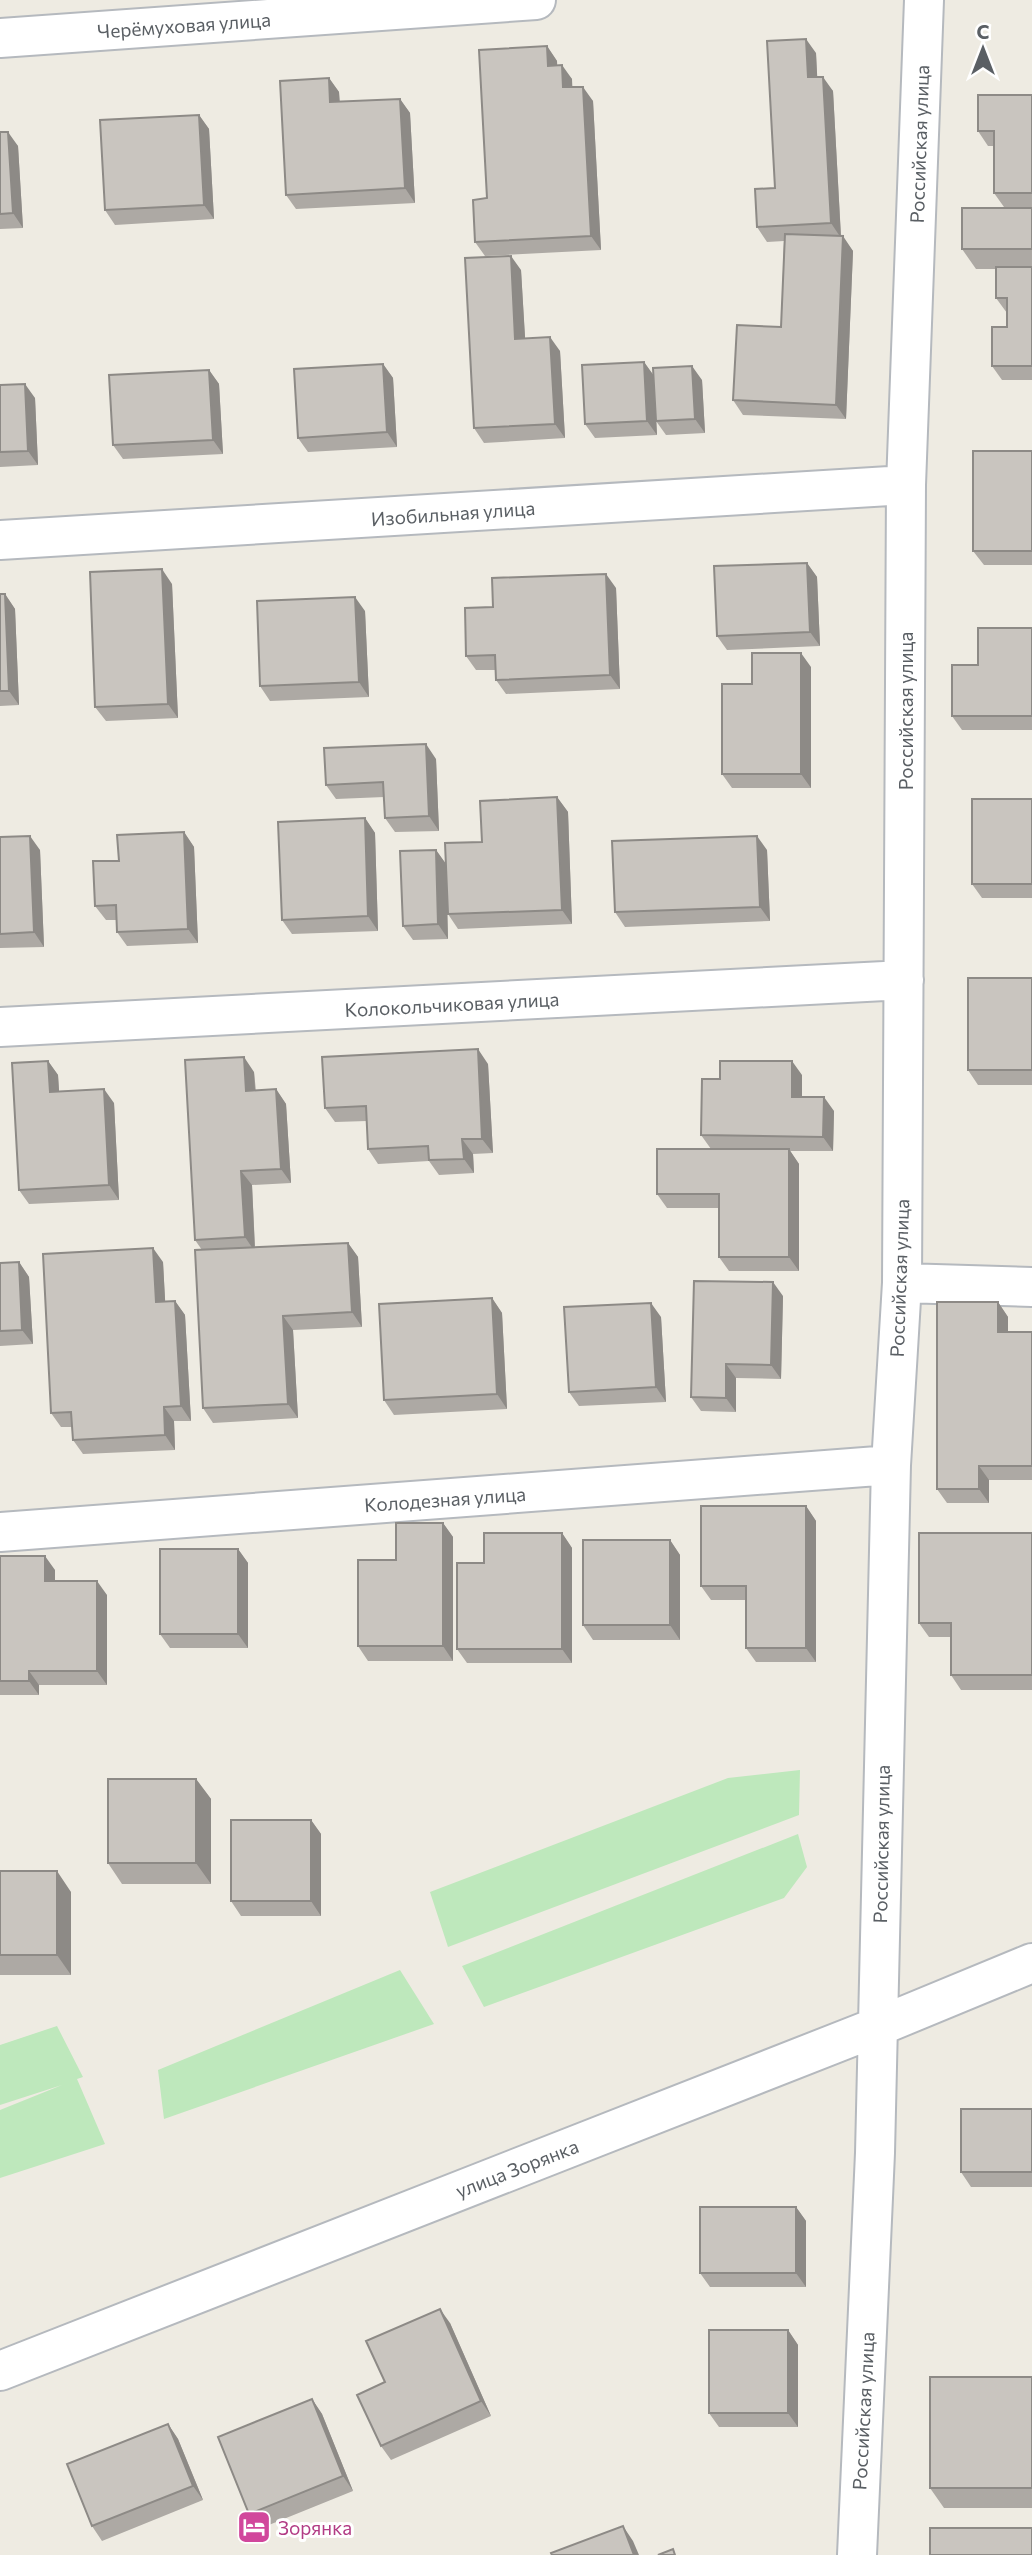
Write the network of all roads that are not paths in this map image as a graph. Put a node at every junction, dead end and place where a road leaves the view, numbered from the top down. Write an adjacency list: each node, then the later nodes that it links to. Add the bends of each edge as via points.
1 (536, 0): 3 (street, Черёмуховая улица)
2 (924, 0): 4 (street, Российская улица)
3 (0, 38)
4 (906, 485): 5 (street, Изобильная улица); 6 (street, Российская улица)
5 (0, 540)
6 (904, 980): 7 (street, Колокольчиковая улица); 8 (street, Российская улица)
7 (0, 1027)
8 (902, 1283): 9 (street); 10 (street, Российская улица)
9 (1032, 1287)
10 (891, 1465): 11 (street, Колодезная улица); 13 (street, Российская улица)
11 (0, 1532)
12 (1032, 1963): 13 (street, улица Зорянка)
13 (877, 2027): 14 (street, улица Зорянка); 15 (street, Российская улица)
14 (0, 2371)
15 (857, 2555)

